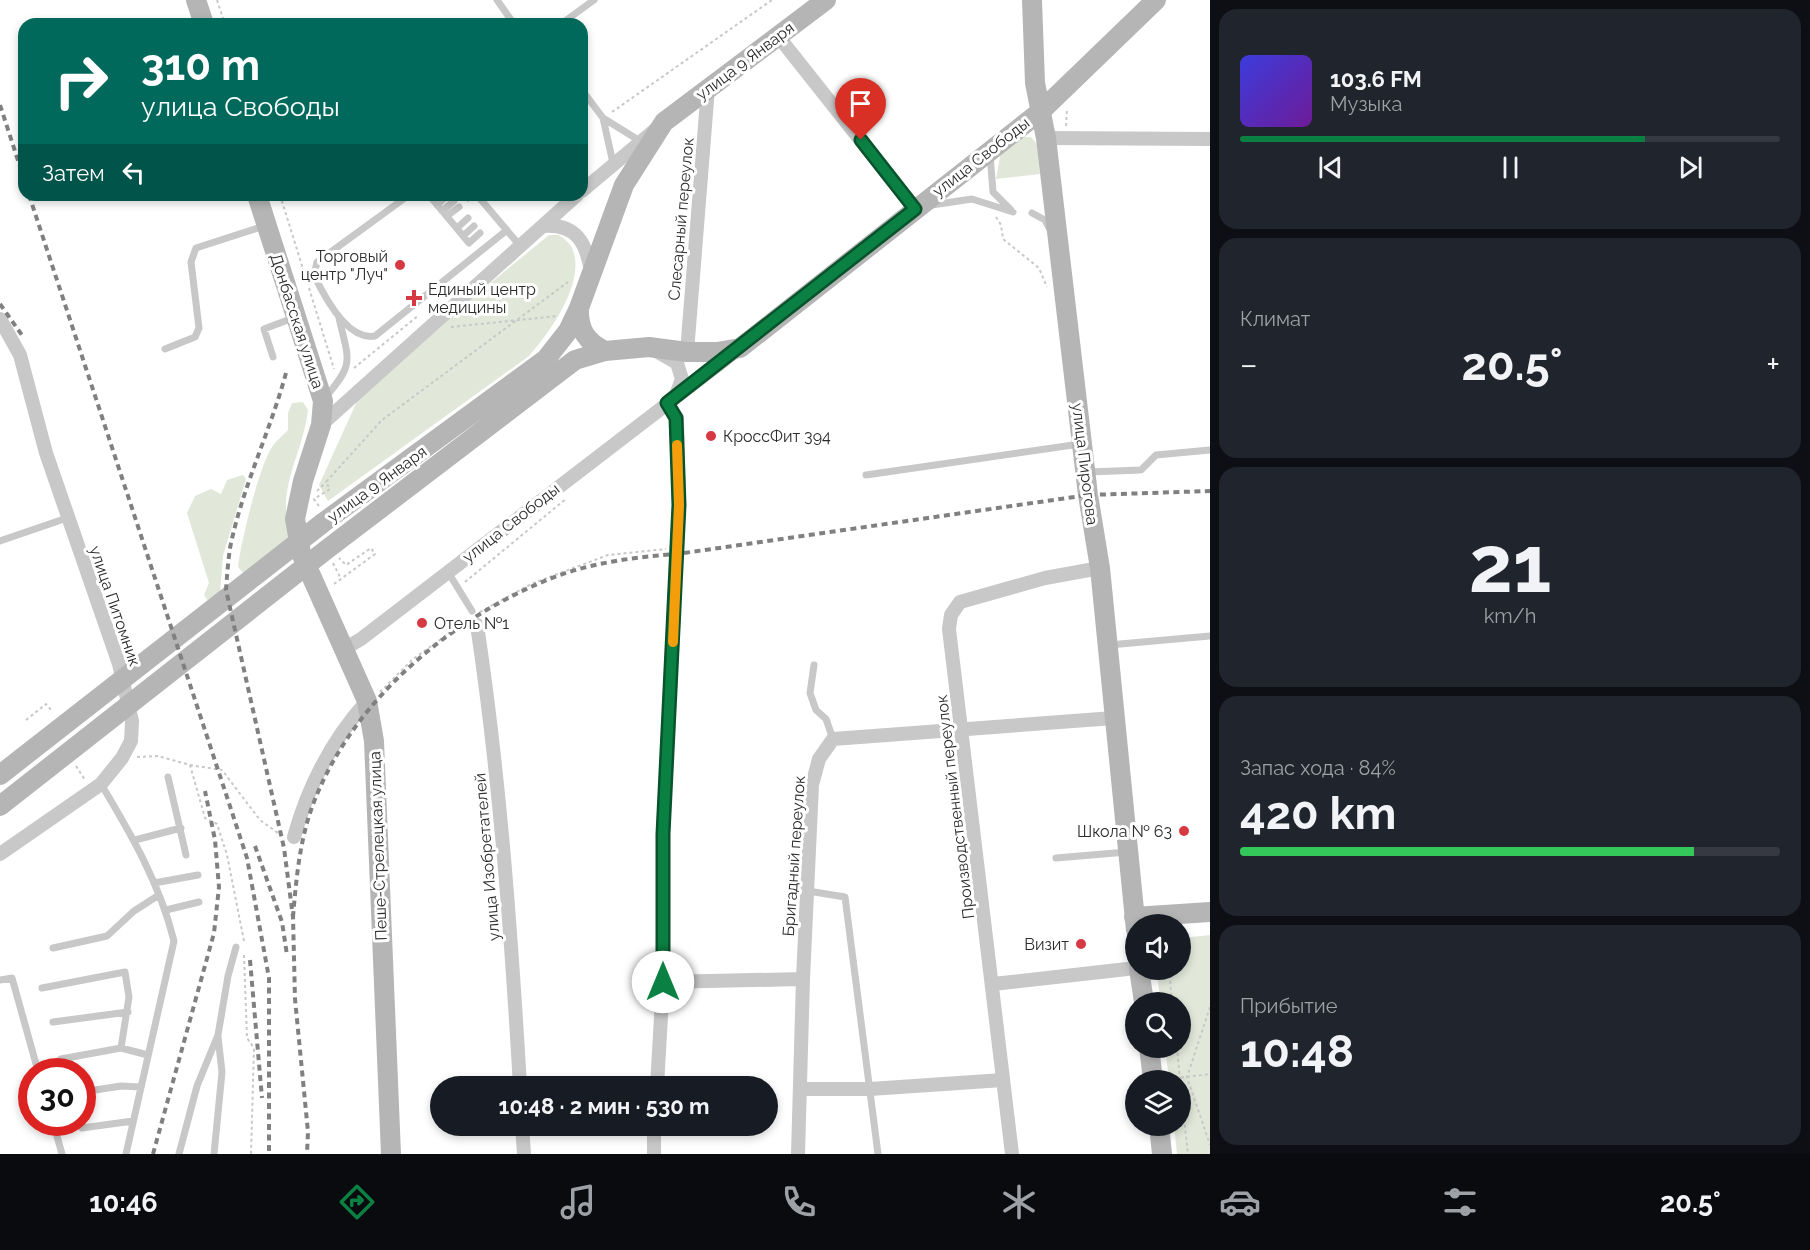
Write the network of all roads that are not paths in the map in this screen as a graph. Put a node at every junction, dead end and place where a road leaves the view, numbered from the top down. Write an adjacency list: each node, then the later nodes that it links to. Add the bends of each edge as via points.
1 (196, 0): 7 (main road)
2 (497, 0): 8 (lane)
3 (826, 0): 10 (main road, улица 9 Января)
4 (1032, 0): 13 (main road, улица Пирогова, via 1035,83)
5 (1156, 0): 13 (main road, улица Свободы)
6 (591, 1): 9 (lane)
7 (202, 18)
8 (510, 18)
9 (569, 18)
10 (778, 36): 11 (main road, улица 9 Января); 29 (street)
11 (708, 88): 15 (main road, улица 9 Января); 56 (street, Слесарный переулок)
12 (588, 98): 14 (lane)
13 (1041, 111): 16 (main road, улица Пирогова); 19 (main road, улица Свободы)
14 (603, 118): 18 (lane); 20 (lane)
15 (664, 122): 18 (street, улица 9 Января); 47 (main road, улица 9 Января, via 624,185)
16 (1046, 138): 17 (street); 46 (main road, улица Пирогова)
17 (1210, 139)
18 (639, 141): 20 (street, улица 9 Января)
19 (990, 150): 29 (main road, улица Свободы); 29 (lane, via 993,192 1013,212 972,200)
20 (613, 162): 21 (street, улица 9 Января)
21 (588, 184)
22 (259, 201): 37 (main road, Донбасская улица)
23 (401, 201): 50 (lane, via 317,262 314,275)
24 (434, 201): 31 (lane)
25 (453, 201): 31 (lane); 31 (lane)
26 (482, 201): 28 (lane)
27 (570, 201): 40 (street, улица 9 Января)
28 (485, 204): 30 (lane); 32 (lane)
29 (915, 209): 53 (main road, улица Свободы)
30 (478, 210)
31 (442, 211): 41 (lane)
32 (491, 212): 35 (lane); 36 (lane)
33 (1032, 213): 46 (lane, via 1045,220)
34 (468, 218): 41 (lane)
35 (484, 218)
36 (497, 219): 38 (lane); 42 (lane)
37 (266, 225): 49 (main road, Донбасская улица); 54 (lane, via 196,248 191,262 199,328 195,337)
38 (490, 225)
39 (474, 226): 44 (lane)
40 (544, 226): 45 (street, улица 9 Января); 47 (street, via 565,227 580,237 588,252)
41 (457, 228): 44 (lane)
42 (507, 230): 45 (lane); 50 (lane, via 375,336 363,336)
43 (480, 233): 44 (lane, via 469,243)
44 (463, 236)
45 (521, 247): 60 (street, улица 9 Января)
46 (1059, 248): 61 (main road, улица Пирогова)
47 (591, 274): 48 (main road, улица 9 Января)
48 (579, 308): 55 (main road, via 583,335); 79 (main road, улица 9 Января, via 568,331 546,359 323,516 63,720)
49 (296, 317): 57 (lane, via 264,328); 59 (main road, Донбасская улица)
50 (339, 318): 59 (lane, via 347,354 346,374)
51 (0, 319): 65 (street, улица Питомник, via 20,355)
52 (649, 347): 55 (main road); 56 (main road); 58 (street, via 677,363 682,379)
53 (740, 348): 56 (main road); 58 (street, улица Свободы)
54 (165, 349)
55 (605, 351): 82 (main road, улица 9 Января, via 575,360 71,756)
56 (687, 352)
57 (273, 357)
58 (672, 399): 69 (street, улица Свободы); 104 (street, via 676,418 677,548 663,834)
59 (322, 400): 60 (main road, Донбасская улица)
60 (321, 425): 67 (main road, Донбасская улица, via 295,519)
61 (1083, 443): 63 (main road, улица Пирогова); 64 (lane)
62 (1210, 450): 63 (lane, via 1156,455 1141,470)
63 (1086, 472): 68 (main road, улица Пирогова)
64 (866, 475)
65 (67, 518): 66 (lane); 81 (street, улица Питомник, via 119,664 132,721 131,741)
66 (0, 541)
67 (301, 553): 73 (main road, Пеше-Стрелецкая улица)
68 (1100, 568): 72 (main road, улица Пирогова); 77 (street, Производственный переулок, via 1045,578 960,602 951,615 949,629)
69 (448, 572): 70 (lane); 73 (street, улица Свободы)
70 (472, 618): 114 (street, улица Изобретателей, via 489,707)
71 (1210, 636): 72 (lane)
72 (1107, 645): 76 (main road, улица Пирогова)
73 (344, 649): 75 (main road, Пеше-Стрелецкая улица)
74 (814, 665): 78 (lane, via 810,693)
75 (367, 701): 84 (street, via 315,777); 131 (main road, Пеше-Стрелецкая улица, via 374,741)
76 (1114, 718): 77 (street); 86 (main road, улица Пирогова)
77 (963, 731): 78 (street); 105 (street, Производственный переулок)
78 (833, 739): 92 (street, Бригадный переулок, via 819,759 812,785)
79 (0, 775)
80 (168, 777): 83 (lane)
81 (101, 784): 85 (lane); 87 (street, улица Питомник)
82 (0, 806)
83 (181, 828): 85 (lane); 88 (lane)
84 (294, 837)
85 (135, 840): 91 (lane)
86 (1127, 852): 89 (lane); 97 (main road, улица Пирогова)
87 (0, 854)
88 (186, 855)
89 (1056, 858)
90 (198, 875): 91 (lane)
91 (154, 883): 93 (lane)
92 (808, 891): 103 (street, Бригадный переулок); 119 (lane, via 845,897)
93 (159, 895): 95 (lane); 100 (lane, via 107,936)
94 (199, 902): 95 (lane)
95 (166, 910): 111 (lane, via 174,940)
96 (1210, 912): 98 (main road)
97 (1134, 914)
98 (1191, 915)
99 (236, 946): 109 (lane)
100 (52, 948)
101 (1125, 969): 105 (street)
102 (0, 980): 112 (lane, via 12,978)
103 (803, 980): 104 (street); 118 (street, Бригадный переулок)
104 (663, 982): 115 (street)
105 (993, 984): 116 (street, Производственный переулок)
106 (42, 988): 107 (lane, via 124,972)
107 (128, 1012): 108 (lane); 110 (lane)
108 (53, 1022)
109 (218, 1035): 129 (lane, via 197,1086); 130 (lane, via 222,1072)
110 (121, 1048): 111 (lane); 113 (lane)
111 (148, 1054): 117 (lane)
112 (34, 1058)
113 (66, 1058)
114 (519, 1076)
115 (658, 1076)
116 (1003, 1080): 119 (street); 136 (street, Производственный переулок)
117 (141, 1087): 120 (lane); 121 (lane)
118 (800, 1089): 119 (street); 134 (street, Бригадный переулок)
119 (870, 1089): 135 (lane)
120 (96, 1090)
121 (133, 1120): 122 (lane); 128 (lane)
122 (96, 1126)
123 (57, 1136): 127 (lane)
124 (523, 1136): 132 (street)
125 (654, 1136): 133 (street)
126 (1160, 1136): 137 (main road)
127 (62, 1154)
128 (126, 1154)
129 (179, 1154)
130 (214, 1154)
131 (391, 1154)
132 (524, 1154)
133 (654, 1154)
134 (798, 1154)
135 (878, 1154)
136 (1012, 1154)
137 (1162, 1154)

